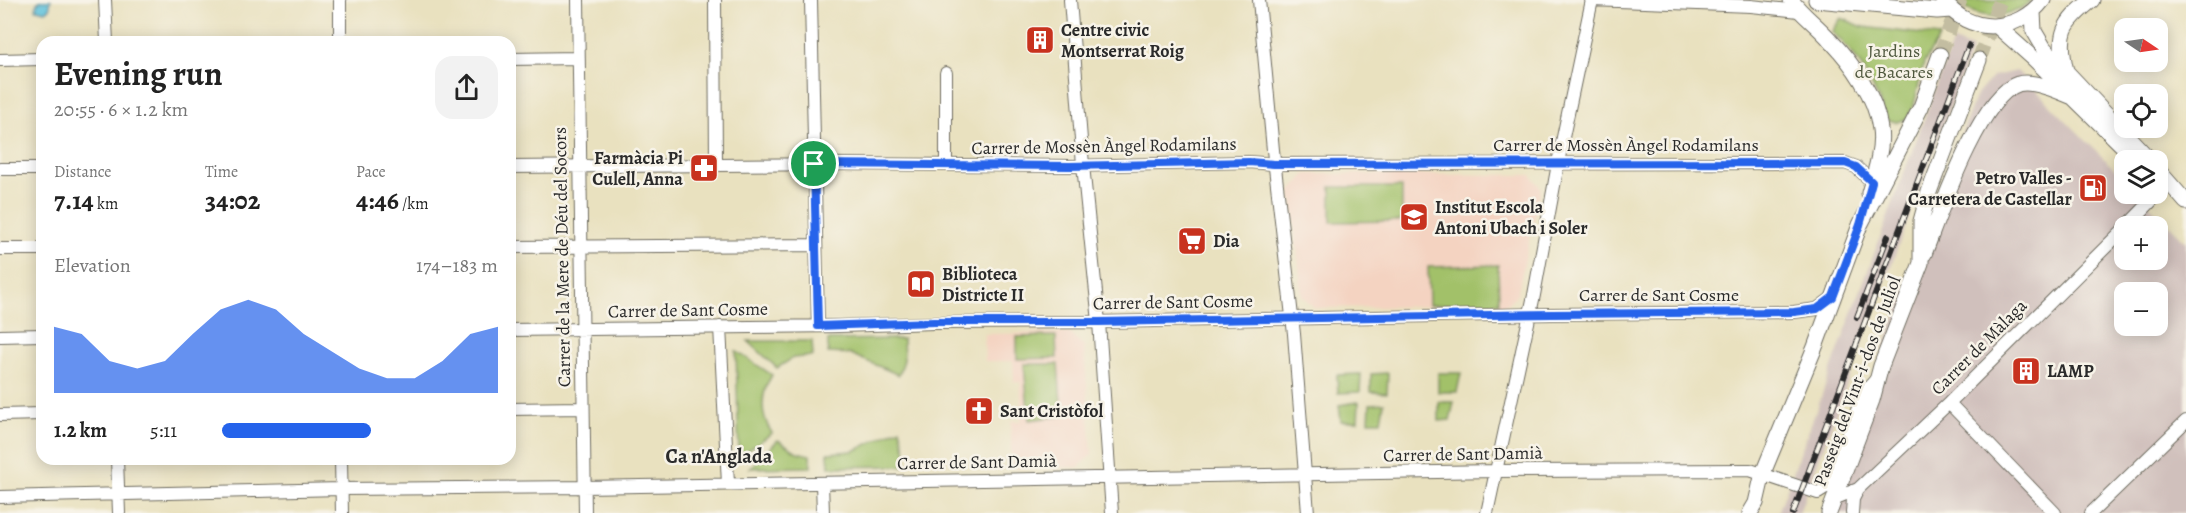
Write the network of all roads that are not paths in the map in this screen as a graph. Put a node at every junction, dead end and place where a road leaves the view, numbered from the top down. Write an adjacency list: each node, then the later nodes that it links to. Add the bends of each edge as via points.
1 (105, 0): 16 (street)
2 (340, 0): 17 (street)
3 (578, 0): 19 (street, Carrer de la Mere de Déu del Socors)
4 (715, 0): 32 (street)
5 (811, 0): 30 (street)
6 (1070, 0): 34 (street)
7 (1259, 0): 31 (street)
8 (1592, 0): 11 (street); 29 (street)
9 (1816, 0): 13 (street, via 1937,11)
10 (2092, 0): 25 (street, via 2065,27 2061,50)
11 (1761, 3): 12 (street)
12 (1795, 5): 39 (street, via 1831,40 1869,94 1880,128)
13 (1947, 5): 15 (street, via 1972,23)
14 (2038, 6): 15 (street, via 2016,22); 25 (street, via 2033,24 2037,36)
15 (1996, 26): 26 (street)
16 (107, 36)
17 (340, 36)
18 (1940, 55): 44 (street, via 1921,107)
19 (578, 58): 21 (street); 35 (street, Carrer de la Mere de Déu del Socors)
20 (36, 59): 22 (street)
21 (516, 59)
22 (0, 60)
23 (1979, 60): 51 (street, Passeig del Vint-i-dos de Juliol, via 1929,192 1921,221)
24 (946, 73): 33 (street)
25 (2067, 74): 28 (street)
26 (2075, 98): 27 (street); 51 (street, Passeig del Vint-i-dos de Juliol, via 2043,85 2018,84 1999,96 1970,141)
27 (2127, 150)
28 (2140, 150)
29 (1559, 162): 31 (street, Carrer de Mossèn Àngel Rodamilans); 39 (street, Carrer de Mossèn Àngel Rodamilans, via 1845,163 1856,167); 53 (street)
30 (814, 164): 32 (street, Carrer de Mossèn Àngel Rodamilans); 33 (street, Carrer de Mossèn Àngel Rodamilans); 46 (street)
31 (1274, 164): 34 (street, Carrer de Mossèn Àngel Rodamilans); 54 (street)
32 (716, 165): 35 (street, Carrer de Mossèn Àngel Rodamilans)
33 (946, 165): 34 (street, Carrer de Mossèn Àngel Rodamilans)
34 (1083, 165): 55 (street)
35 (579, 166): 36 (street, Carrer de Mossèn Àngel Rodamilans); 48 (street, Carrer de la Mere de Déu del Socors)
36 (516, 167)
37 (0, 169): 38 (street)
38 (36, 169)
39 (1872, 182): 44 (street)
40 (2168, 186): 41 (street)
41 (2184, 200)
42 (2145, 204): 43 (street, Carrer de Màlaga)
43 (2135, 216)
44 (1860, 225): 52 (street)
45 (2114, 239): 63 (street, Carrer de Màlaga)
46 (816, 245): 48 (street); 56 (street)
47 (516, 248): 48 (street)
48 (580, 248): 58 (street, Carrer de la Mere de Déu del Socors)
49 (0, 249): 50 (street)
50 (36, 249)
51 (1921, 263): 62 (street, Passeig del Vint-i-dos de Juliol)
52 (1833, 297): 53 (street, Carrer de Sant Cosme, via 1817,309 1794,312); 72 (street)
53 (1529, 315): 54 (street, Carrer de Sant Cosme); 71 (street)
54 (1292, 319): 55 (street, Carrer de Sant Cosme); 73 (street)
55 (1099, 322): 56 (street, Carrer de Sant Cosme); 74 (street)
56 (818, 326): 57 (street, Carrer de Sant Cosme)
57 (720, 327): 58 (street, Carrer de Sant Cosme); 76 (street)
58 (581, 329): 59 (street, Carrer de Sant Cosme); 64 (street, Carrer de la Mere de Déu del Socors)
59 (516, 330)
60 (36, 335): 61 (street)
61 (0, 336)
62 (1878, 377): 72 (street, Carrer de Sant Damià, via 1863,394 1826,489 1814,493); 82 (street, Passeig del Vint-i-dos de Juliol)
63 (1949, 403): 79 (street, Carrer de Màlaga); 92 (street)
64 (582, 408): 65 (street); 77 (street, Carrer de la Mere de Déu del Socors)
65 (516, 409)
66 (36, 414): 67 (street)
67 (0, 415)
68 (2186, 422): 93 (street)
69 (117, 465): 80 (street)
70 (341, 465): 78 (street)
71 (1496, 471): 72 (street, Carrer de Sant Damià); 73 (street, Carrer de Sant Damià); 89 (street)
72 (1763, 473): 90 (street)
73 (1305, 474): 74 (street, Carrer de Sant Damià); 88 (street)
74 (1108, 478): 75 (street, Carrer de Sant Damià); 87 (street)
75 (822, 483): 76 (street, Carrer de Sant Damià); 86 (street)
76 (728, 484): 77 (street, Carrer de Sant Damià)
77 (583, 487): 78 (street, Carrer de Sant Damià); 85 (street, Carrer de la Mere de Déu del Socors)
78 (341, 489): 80 (street, Carrer de Sant Damià); 84 (street)
79 (1858, 489): 82 (street, Carrer de Màlaga); 91 (street)
80 (118, 495): 81 (street, Carrer de Sant Damià); 83 (street)
81 (0, 497)
82 (1833, 507)
83 (118, 513)
84 (342, 513)
85 (585, 513)
86 (823, 513)
87 (1112, 513)
88 (1308, 513)
89 (1487, 513)
90 (1750, 513)
91 (1852, 513)
92 (2055, 513)
93 (2091, 513)

